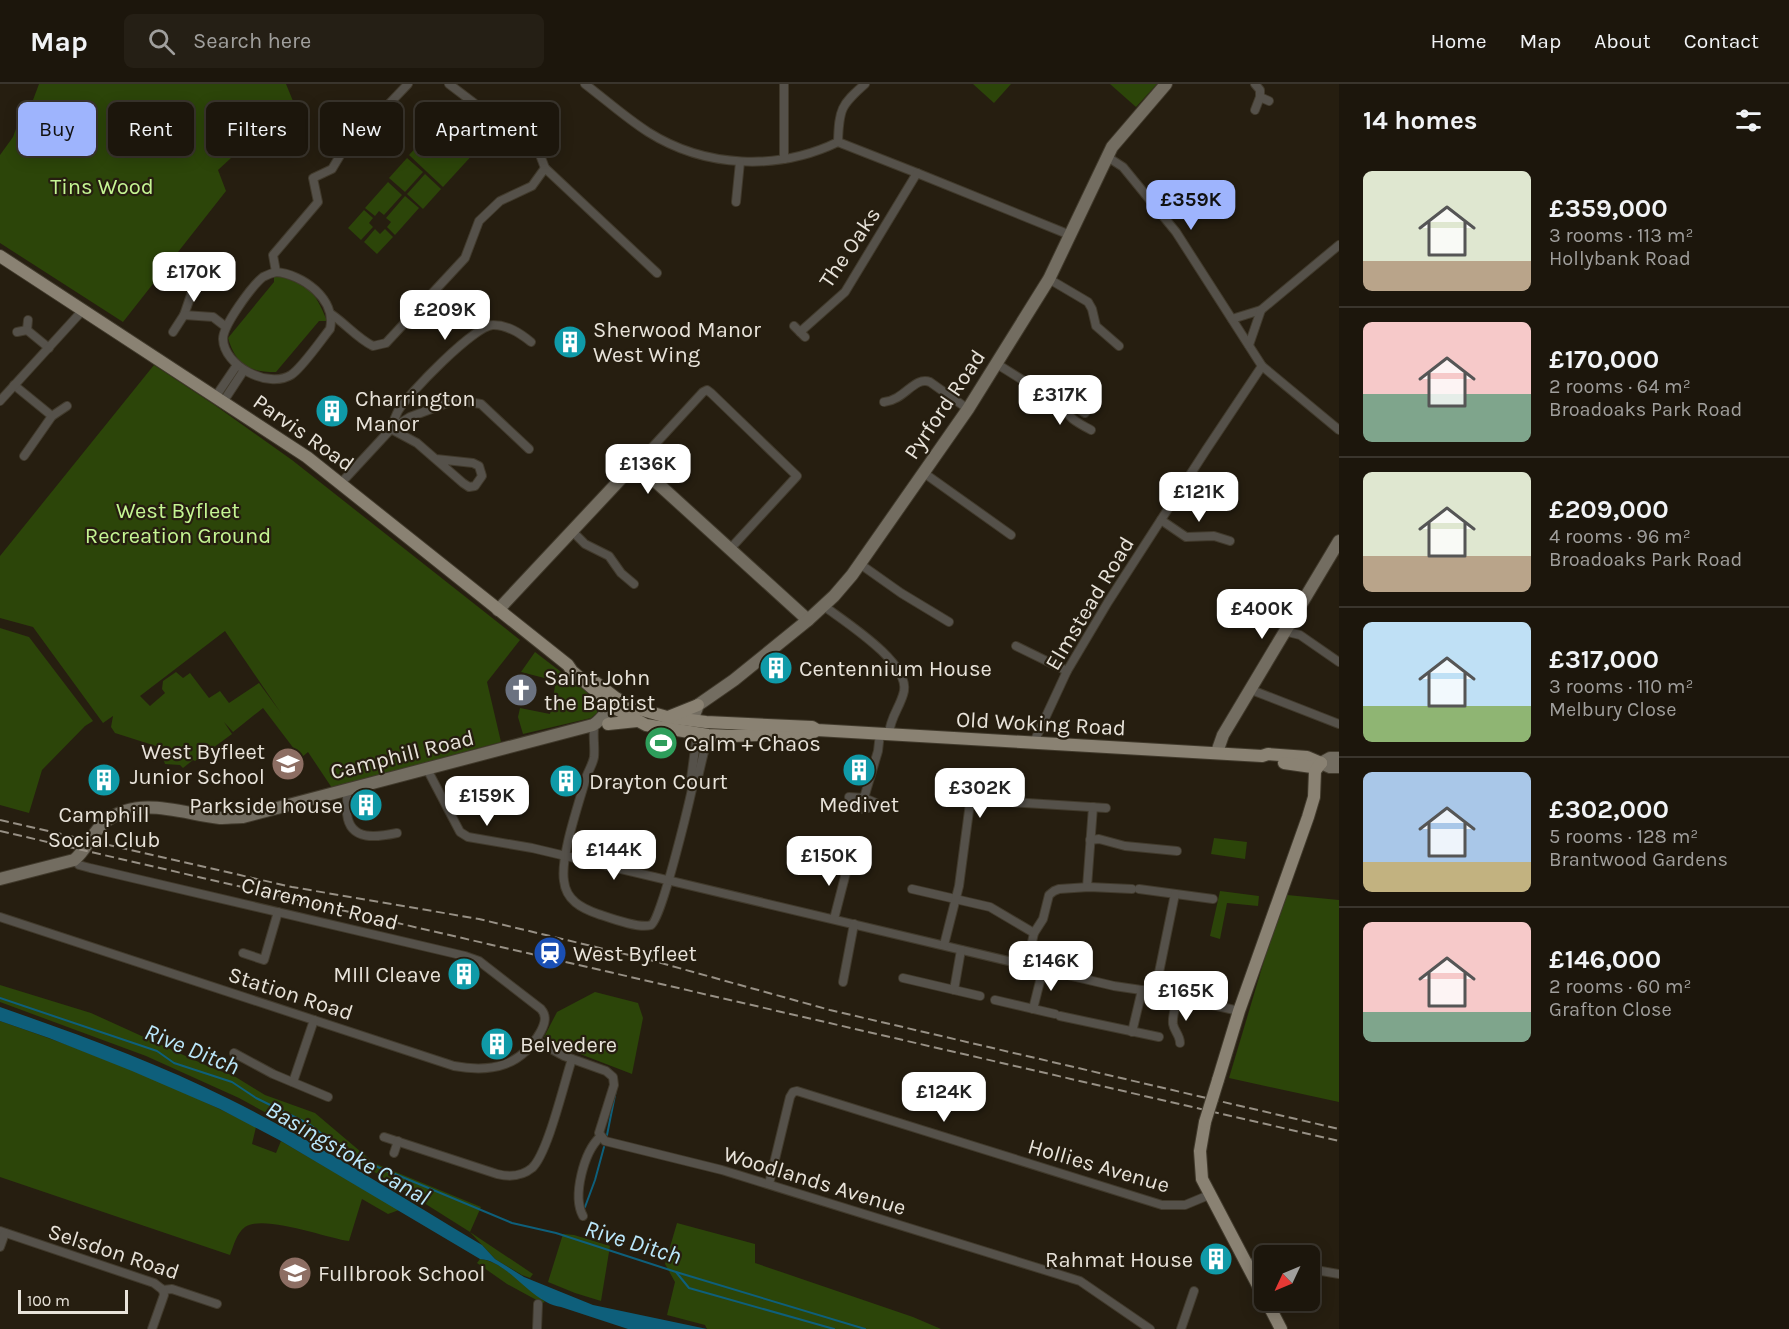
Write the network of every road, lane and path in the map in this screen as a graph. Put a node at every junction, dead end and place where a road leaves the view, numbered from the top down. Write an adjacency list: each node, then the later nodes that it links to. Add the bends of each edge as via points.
1 (408, 84): 21 (street, via 347,144 332,169 313,178 318,202 273,255)
2 (449, 84): 8 (street)
3 (585, 84): 14 (street, via 661,139 700,155)
4 (784, 84): 13 (street)
5 (865, 84): 10 (street, via 844,105)
6 (1166, 84): 12 (street, Pyrford Road)
7 (1255, 84): 9 (street, via 1265,99)
8 (473, 102)
9 (1255, 110)
10 (838, 142): 13 (street); 16 (street)
11 (540, 156): 15 (street)
12 (1106, 156): 18 (street, Pyrford Road); 30 (street, via 1123,167 1176,232)
13 (784, 159): 14 (street)
14 (740, 162): 17 (street)
15 (545, 168): 22 (street); 27 (street, via 532,186 500,201 479,221 465,258 386,343 373,346 361,340)
16 (917, 173): 18 (street); 33 (street, The Oaks, via 845,292)
17 (736, 202)
18 (1070, 235): 24 (street, Pyrford Road)
19 (1339, 244): 25 (street)
20 (0, 256): 26 (main road, Parvis Road)
21 (276, 272): 27 (street, via 288,273 310,286); 31 (street, via 264,276 251,290)
22 (657, 273)
23 (181, 278): 28 (street, via 193,289)
24 (1049, 279): 36 (street, via 1088,302 1096,326); 40 (street, Pyrford Road)
25 (1261, 310): 30 (street); 38 (street)
26 (82, 311): 39 (street); 44 (main road, Parvis Road)
27 (332, 314): 42 (street, via 330,329 292,374 265,379)
28 (184, 315): 31 (street, via 213,317); 35 (street)
29 (28, 320): 32 (street)
30 (1232, 320): 38 (street)
31 (226, 327): 42 (street, via 223,339 227,351)
32 (27, 330): 34 (street); 39 (street)
33 (799, 331)
34 (17, 332)
35 (173, 332)
36 (1117, 341)
37 (531, 342): 52 (street, via 516,330 493,325 479,329 398,411)
38 (1249, 345): 41 (street)
39 (49, 348): 43 (street)
40 (997, 364): 45 (street, via 1040,391); 50 (street, Pyrford Road)
41 (1262, 366): 54 (street); 61 (street, Elmstead Road)
42 (241, 367): 44 (street)
43 (14, 385): 46 (street); 51 (street)
44 (220, 399): 60 (main road, Parvis Road)
45 (1064, 399): 48 (street, via 1085,413); 53 (street, via 1069,417)
46 (0, 401)
47 (890, 404): 50 (street, via 924,380)
48 (1091, 404)
49 (67, 406): 51 (street)
50 (968, 409): 59 (street, Pyrford Road)
51 (52, 416): 56 (street)
52 (391, 429): 55 (street, via 410,417 455,400 481,404); 57 (street); 60 (street)
53 (1091, 430)
54 (1339, 430)
55 (529, 448)
56 (24, 456)
57 (436, 459): 57 (street, via 473,463 479,466 482,476 475,486 469,487)
58 (635, 466): 62 (street); 66 (street); 66 (street, via 703,392 711,393 797,476)
59 (924, 473): 63 (street); 67 (street, Pyrford Road)
60 (341, 483): 70 (main road, Parvis Road)
61 (1161, 520): 64 (street, via 1186,537 1214,536); 76 (street, Elmstead Road)
62 (572, 531): 68 (street, via 585,544 609,556); 70 (street)
63 (1011, 535)
64 (1230, 541)
65 (1339, 541): 73 (street)
66 (730, 549): 72 (street)
67 (860, 564): 69 (street, Pyrford Road); 71 (street)
68 (633, 584)
69 (824, 606): 72 (street, Pyrford Road); 86 (street, via 885,654 902,676 904,691)
70 (498, 610): 79 (main road, Parvis Road)
71 (946, 618)
72 (808, 620): 78 (street, Pyrford Road)
73 (1284, 631): 75 (street, via 1300,635); 77 (street)
74 (1016, 646): 76 (street)
75 (1339, 662)
76 (1067, 671): 87 (street, Elmstead Road)
77 (1250, 689): 83 (street); 88 (street, via 1222,735)
78 (699, 704): 80 (main road); 85 (street)
79 (618, 705): 80 (main road, Old Woking Road); 81 (main road, Old Woking Road); 82 (street); 84 (street, Camphill Road)
80 (667, 717): 85 (main road, Old Woking Road)
81 (637, 721): 82 (main road); 85 (main road, Old Woking Road, via 671,730)
82 (608, 724): 84 (street, Camphill Road)
83 (1339, 724)
84 (590, 728): 92 (street, Camphill Road); 100 (street, via 593,759)
85 (702, 728): 86 (main road, Old Woking Road, via 767,735 817,730); 104 (street, via 693,785)
86 (885, 734): 87 (main road, Old Woking Road); 94 (street)
87 (1034, 742): 88 (main road, Old Woking Road)
88 (1217, 752): 90 (main road, Old Woking Road, via 1312,766)
89 (1339, 758): 90 (street, Old Woking Road)
90 (1321, 763): 91 (street, Old Woking Road); 129 (main road, via 1324,772 1320,788)
91 (1339, 767)
92 (427, 769): 93 (street, Camphill Road); 100 (street, via 463,835)
93 (346, 790): 97 (street, via 349,824 355,831 367,837 388,838); 101 (street, Camphill Road, via 230,818 162,808 134,809 106,821)
94 (864, 798)
95 (1093, 807): 96 (street); 98 (street); 108 (street, via 972,801)
96 (1106, 808)
97 (398, 833)
98 (1090, 840): 99 (street); 105 (street)
99 (1177, 851)
100 (565, 856): 104 (street); 104 (street, via 563,880 569,897 583,909 624,922 645,926 654,923)
101 (74, 860): 103 (street); 110 (street, Claremont Road, via 90,868)
102 (849, 861): 112 (street)
103 (0, 879)
104 (668, 880): 112 (street)
105 (1087, 887): 107 (street); 114 (street, via 1049,895 1043,919)
106 (912, 889): 108 (street)
107 (1175, 894): 109 (street); 124 (street)
108 (956, 898): 114 (street, via 990,907); 115 (street)
109 (1212, 899)
110 (278, 912): 117 (street, via 264,960); 133 (street, Claremont Road, via 479,961 544,1012 545,1020)
111 (0, 917): 130 (street, Station Road)
112 (834, 920): 113 (street)
113 (854, 924): 115 (street); 121 (street, via 851,966)
114 (1034, 933): 118 (street)
115 (944, 945): 116 (street)
116 (961, 950): 118 (street); 122 (street)
117 (243, 953)
118 (1027, 965): 119 (street)
119 (1043, 969): 123 (street); 128 (street)
120 (903, 978): 122 (street)
121 (843, 982)
122 (954, 990): 125 (street)
123 (1142, 990): 124 (street); 131 (street)
124 (1155, 992): 126 (street)
125 (980, 996)
126 (1178, 997): 129 (street); 134 (street, via 1173,1021 1180,1035)
127 (995, 1000): 128 (street)
128 (1033, 1009): 131 (street)
129 (1239, 1011): 144 (main road, bridge, via 1200,1143 1202,1176)
130 (314, 1020): 133 (street, Station Road, via 465,1068 513,1062); 137 (street)
131 (1132, 1032): 132 (street)
132 (1159, 1037)
133 (536, 1040): 136 (street)
134 (1179, 1043)
135 (234, 1053): 137 (street)
136 (572, 1059): 140 (street, via 608,1071 614,1079); 141 (street, via 543,1151 524,1173 496,1174)
137 (293, 1083): 138 (street)
138 (328, 1097)
139 (384, 1137): 141 (street)
140 (600, 1137): 143 (street, Woodlands Avenue); 145 (street, via 578,1189)
141 (398, 1141): 142 (street)
142 (394, 1153)
143 (769, 1184): 144 (street, Hollies Avenue, via 790,1097 798,1091 1162,1205 1185,1205); 160 (street, Woodlands Avenue, via 1080,1281)
144 (1209, 1195): 148 (main road)
145 (583, 1216)
146 (2, 1232): 147 (street); 153 (street, Selsdon Road, via 154,1283)
147 (0, 1247)
148 (1248, 1263): 149 (street); 152 (main road)
149 (1254, 1263)
150 (1320, 1271): 151 (street)
151 (1339, 1274)
152 (1254, 1276)
153 (163, 1290): 155 (street, Selsdon Road, via 172,1289); 158 (street)
154 (1194, 1291): 161 (street)
155 (217, 1304)
156 (538, 1304): 159 (street)
157 (1271, 1311): 162 (main road)
158 (152, 1329)
159 (537, 1329)
160 (1150, 1329)
161 (1181, 1329)
162 (1281, 1329)

